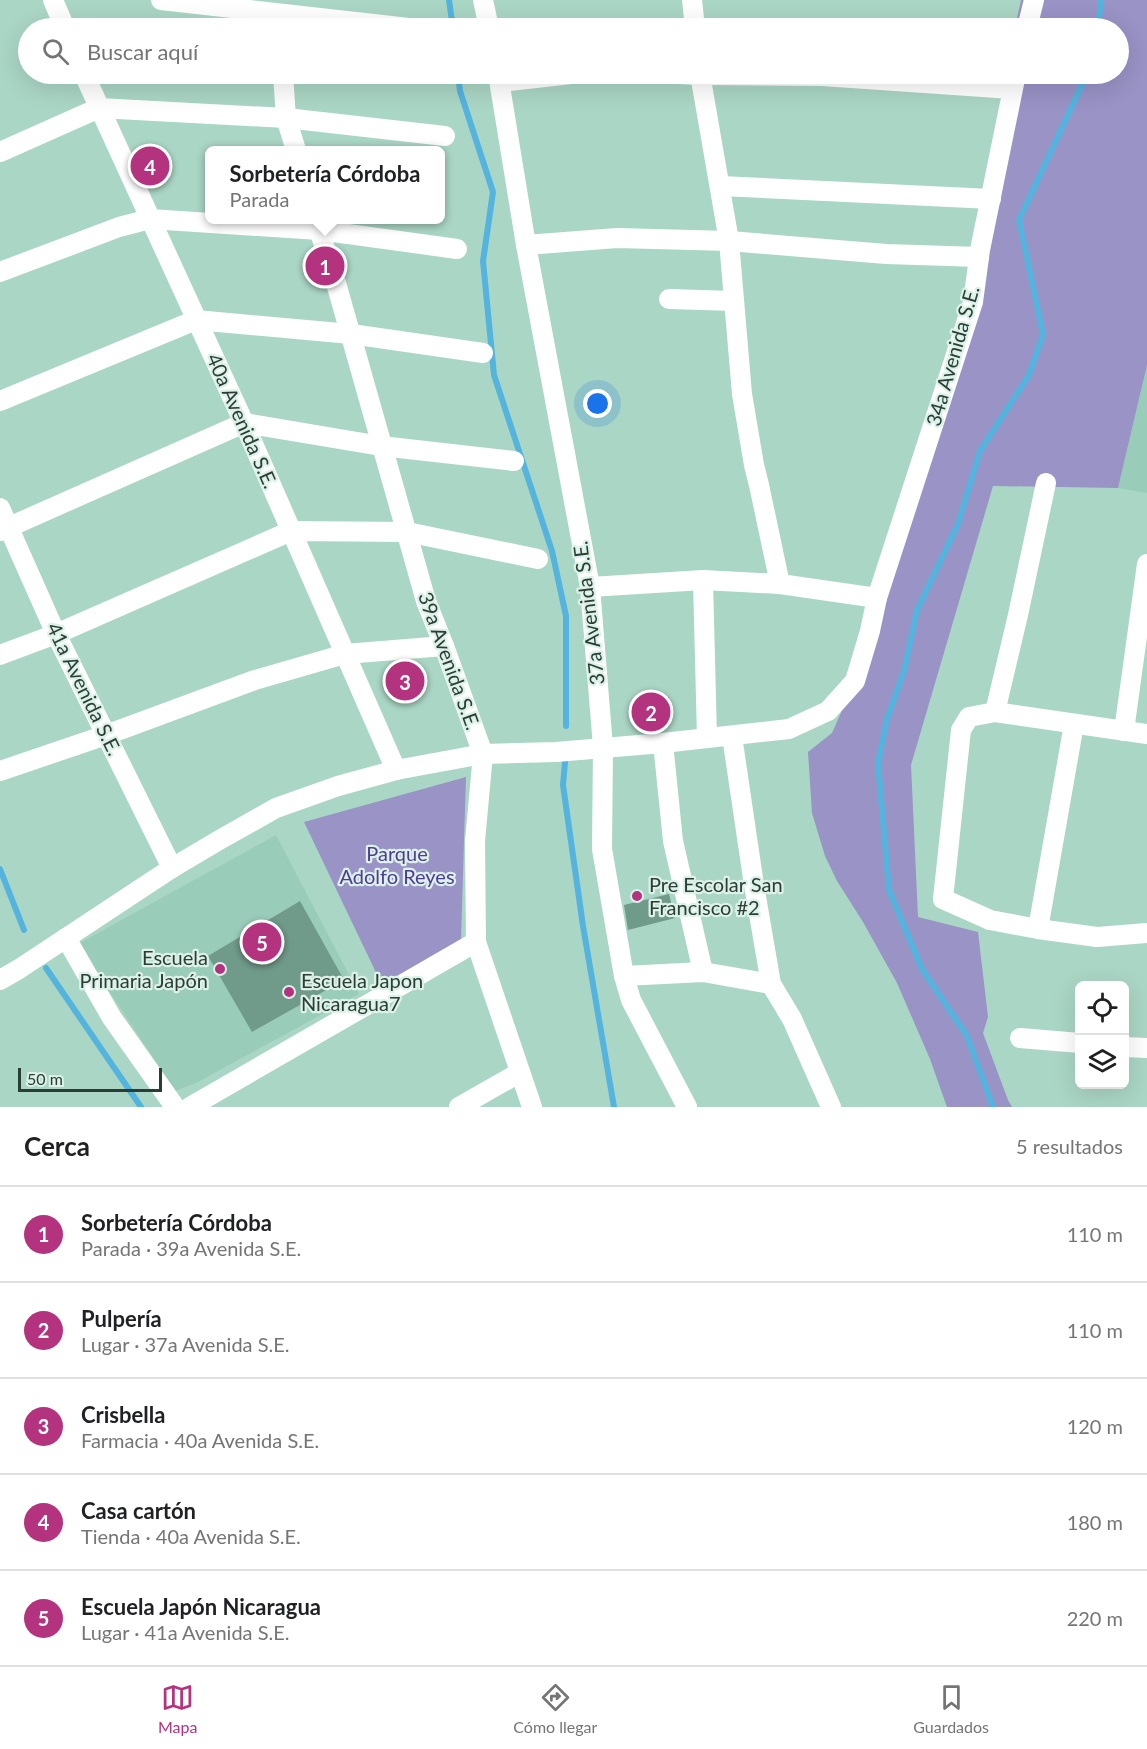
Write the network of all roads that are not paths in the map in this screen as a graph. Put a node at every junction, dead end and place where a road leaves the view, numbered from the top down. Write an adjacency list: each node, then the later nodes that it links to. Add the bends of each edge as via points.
1 (53, 0): 7 (street)
2 (161, 0): 6 (street)
3 (483, 0): 9 (street)
4 (692, 0): 10 (street)
5 (1034, 0): 11 (street)
6 (280, 14): 8 (street)
7 (61, 18)
8 (317, 18)
9 (487, 18)
10 (694, 18)
11 (1030, 18)
12 (88, 84): 17 (street, 40a Avenida S.E.)
13 (284, 84): 18 (street)
14 (500, 84): 29 (street, 37a Avenida S.E.)
15 (702, 84): 22 (street)
16 (1013, 84): 23 (street, 34a Avenida S.E.)
17 (99, 108): 18 (street); 21 (street); 24 (street, 40a Avenida S.E.)
18 (286, 118): 19 (street); 20 (street)
19 (445, 136)
20 (295, 146)
21 (0, 152)
22 (720, 186): 23 (street); 28 (street)
23 (991, 198): 31 (street, 34a Avenida S.E.)
24 (150, 219): 25 (street); 32 (street); 35 (street, 40a Avenida S.E.)
25 (205, 221)
26 (290, 224): 27 (street)
27 (318, 225): 30 (street); 36 (street, 39a Avenida S.E.)
28 (729, 241): 29 (street, via 617,238); 31 (street, via 886,254); 34 (street)
29 (526, 245): 51 (street, 37a Avenida S.E.)
30 (457, 249)
31 (979, 256): 52 (street, 34a Avenida S.E., via 973,303)
32 (0, 272)
33 (669, 299): 34 (street)
34 (735, 302): 50 (street, via 742,394)
35 (196, 320): 36 (street); 38 (street); 39 (street, 40a Avenida S.E.)
36 (351, 334): 37 (street); 40 (street, 39a Avenida S.E.)
37 (483, 353)
38 (0, 401)
39 (244, 423): 40 (street); 44 (street); 45 (street, 40a Avenida S.E.)
40 (381, 446): 41 (street); 46 (street, 39a Avenida S.E.)
41 (514, 461)
42 (1046, 483): 57 (street)
43 (0, 508): 44 (street, 41a Avenida S.E.)
44 (4, 529): 53 (street, 41a Avenida S.E.)
45 (291, 531): 46 (street); 53 (street); 55 (street, 40a Avenida S.E.)
46 (407, 532): 47 (street); 54 (street, 39a Avenida S.E., via 426,601)
47 (538, 559)
48 (1147, 564): 59 (street)
49 (703, 580): 50 (street); 51 (street); 63 (street)
50 (780, 585): 52 (street)
51 (590, 587): 65 (street, 37a Avenida S.E.)
52 (877, 598): 62 (street, 34a Avenida S.E., via 855,681 828,711 789,729)
53 (56, 634): 56 (street); 61 (street, 41a Avenida S.E.)
54 (444, 646): 55 (street); 66 (street, 39a Avenida S.E.)
55 (345, 654): 61 (street, via 255,680); 67 (street, 40a Avenida S.E.)
56 (0, 655)
57 (995, 712): 58 (street); 70 (street, via 969,717 961,730 943,899 990,920)
58 (1074, 724): 59 (street); 70 (street)
59 (1124, 731): 60 (street)
60 (1147, 734)
61 (106, 735): 68 (street); 69 (street, 41a Avenida S.E.)
62 (732, 736): 63 (street, 34a Avenida S.E.); 77 (street)
63 (707, 738): 64 (street, 34a Avenida S.E.)
64 (663, 743): 65 (street, 34a Avenida S.E.); 74 (street, via 674,841)
65 (603, 747): 66 (street, 34a Avenida S.E.); 76 (street, 37a Avenida S.E., via 602,849)
66 (483, 754): 67 (street, 34a Avenida S.E.); 73 (street, 39a Avenida S.E., via 475,842)
67 (396, 770): 69 (street, 34a Avenida S.E., via 276,808)
68 (0, 771)
69 (172, 868): 72 (street, 34a Avenida S.E.)
70 (1038, 929): 71 (street, via 1097,937)
71 (1147, 933)
72 (66, 938): 75 (street, 34a Avenida S.E.); 83 (street, via 112,1017)
73 (476, 942): 82 (street, 39a Avenida S.E.); 84 (street)
74 (703, 972): 76 (street); 77 (street)
75 (2, 975)
76 (624, 976): 87 (street, 37a Avenida S.E., via 631,1000)
77 (771, 984): 88 (street, via 792,1019)
78 (1020, 1038): 79 (street)
79 (1075, 1043)
80 (1129, 1047): 81 (street)
81 (1147, 1048)
82 (519, 1073): 85 (street); 86 (street, 39a Avenida S.E.)
83 (176, 1107)
84 (190, 1107)
85 (459, 1107)
86 (532, 1107)
87 (687, 1107)
88 (831, 1107)

